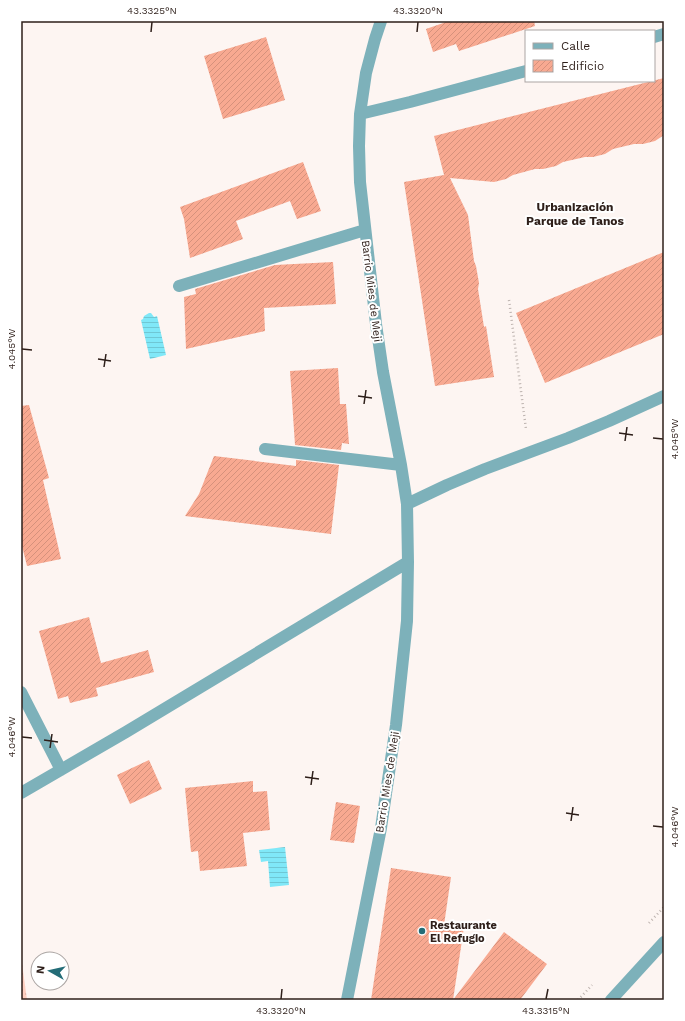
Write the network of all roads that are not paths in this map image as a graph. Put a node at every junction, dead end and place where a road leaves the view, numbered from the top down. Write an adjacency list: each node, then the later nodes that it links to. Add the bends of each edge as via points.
1 (381, 21): 3 (street, Barrio Mies de Meji, via 366,73)
2 (525, 71): 3 (street)
3 (360, 114): 4 (street, Barrio Mies de Meji, via 359,146)
4 (365, 230): 5 (street); 8 (street, Barrio Mies de Meji, via 384,379)
5 (179, 286)
6 (664, 396): 9 (street, via 608,421 485,469)
7 (265, 449): 8 (street)
8 (401, 465): 9 (street, Barrio Mies de Meji)
9 (407, 504): 10 (street, Barrio Mies de Meji)
10 (408, 562): 12 (street); 15 (street, Barrio Mies de Meji, via 407,621 396,725 381,828)
11 (21, 692): 12 (street)
12 (61, 770): 13 (street)
13 (21, 793)
14 (664, 942): 16 (street)
15 (347, 1000)
16 (611, 1000)

